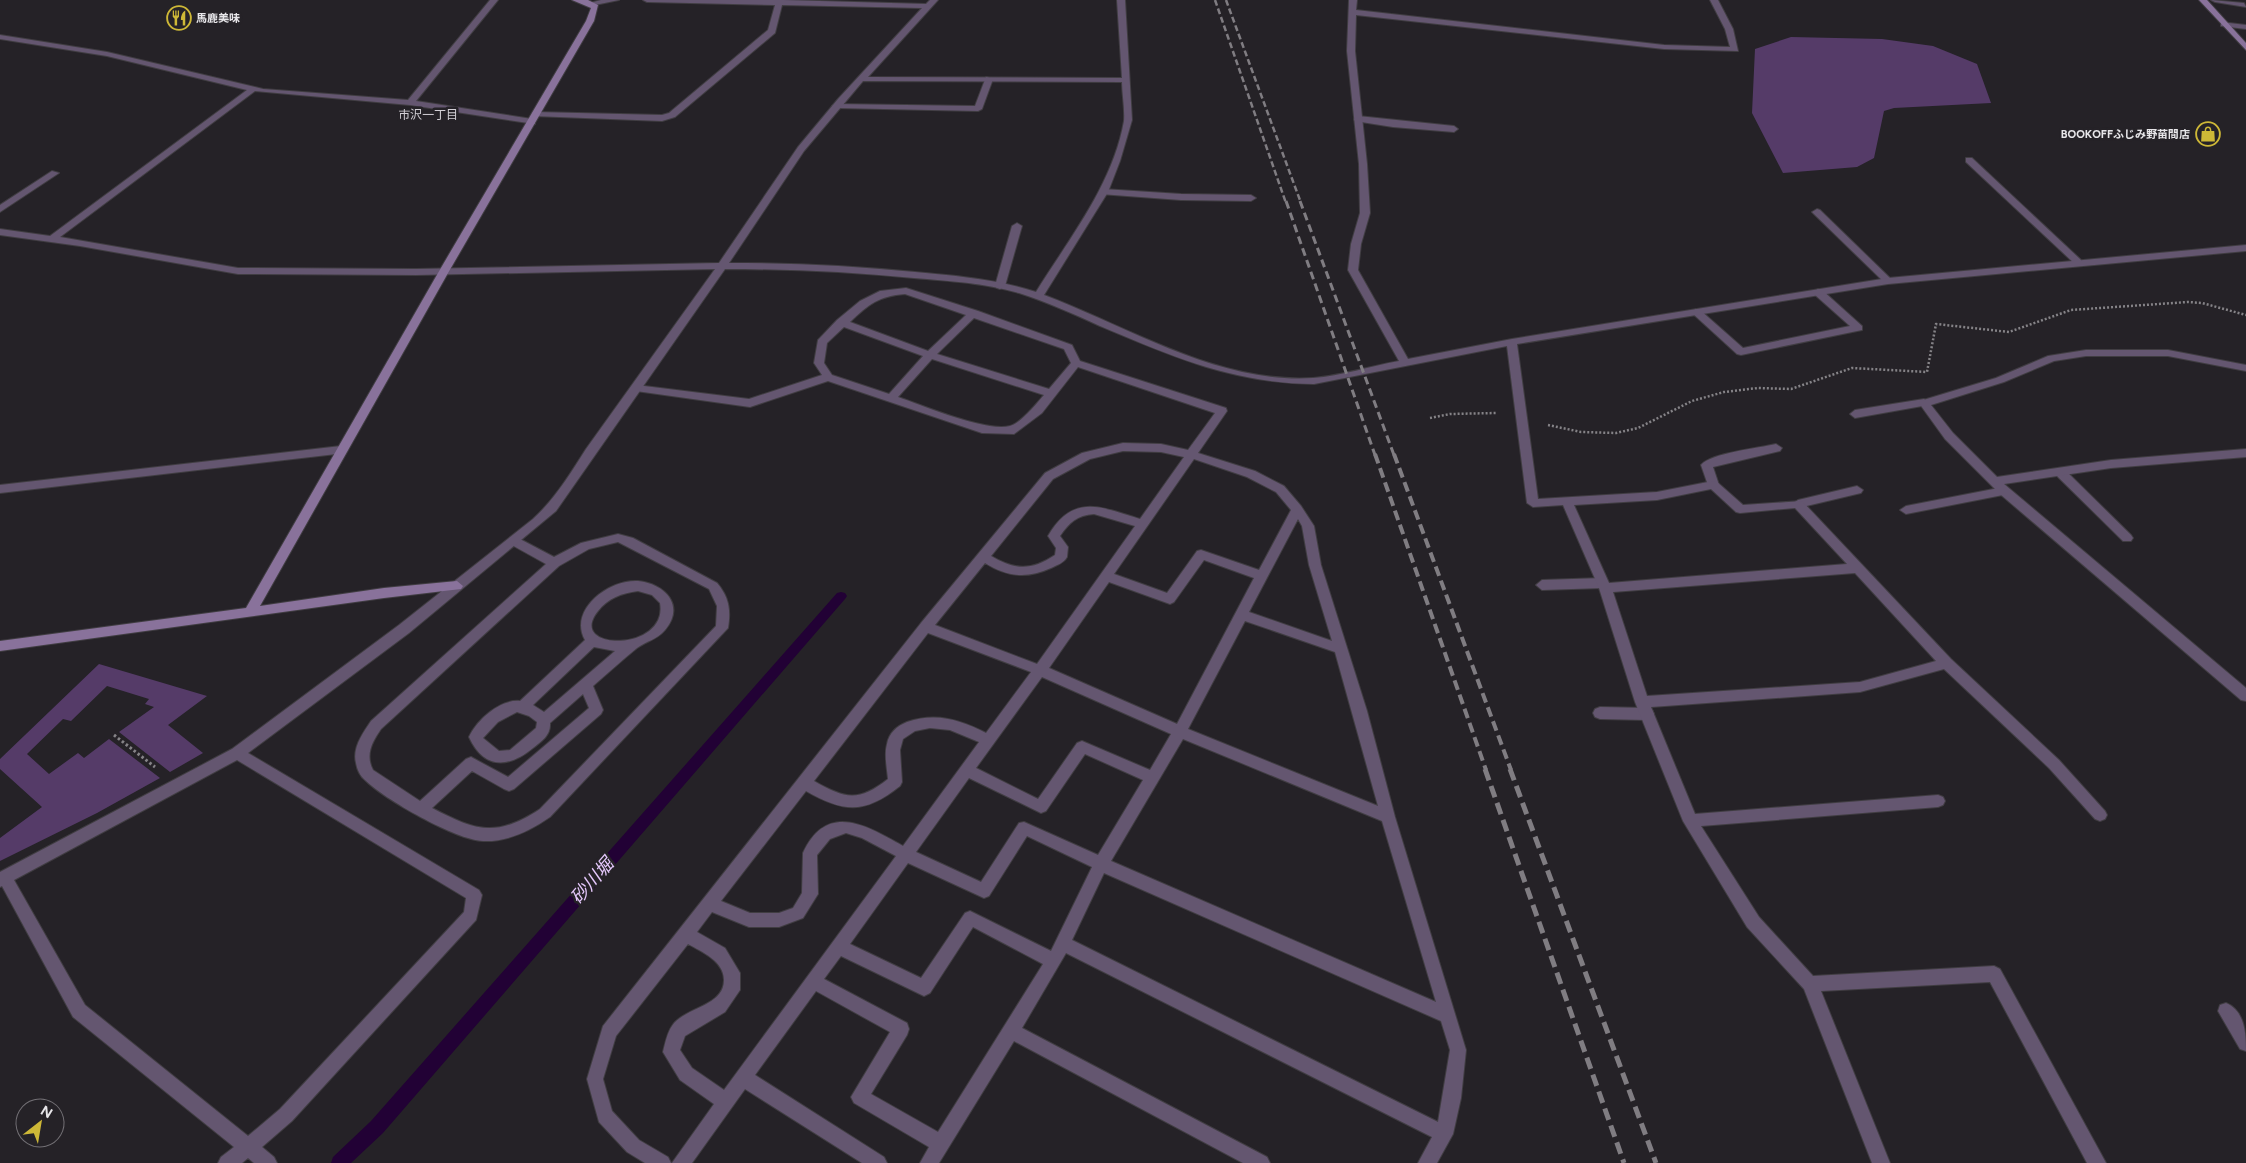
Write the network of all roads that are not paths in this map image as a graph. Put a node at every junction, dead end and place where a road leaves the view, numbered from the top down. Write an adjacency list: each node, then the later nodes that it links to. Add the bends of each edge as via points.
1 (494, 0): 23 (street)
2 (576, 0): 11 (street)
3 (616, 0): 11 (street)
4 (648, 0): 10 (street)
5 (1121, 0): 21 (street)
6 (1353, 0): 14 (street)
7 (1714, 0): 14 (street, via 1729,28 1735,49 1664,47)
8 (2203, 0): 15 (street)
9 (2215, 0): 13 (street)
10 (780, 1): 12 (street); 25 (street, via 768,36 672,115 662,118)
11 (590, 4): 25 (street, via 595,7 590,21)
12 (931, 4): 19 (street)
13 (2244, 5)
14 (1353, 12): 26 (street, via 1351,51)
15 (2224, 24): 16 (street); 18 (street)
16 (2246, 27)
17 (0, 37): 22 (street, via 107,54)
18 (2246, 48)
19 (862, 79): 20 (street); 24 (street)
20 (989, 80): 21 (street); 24 (street, via 978,109)
21 (1125, 80): 30 (street, via 1128,120 1116,161)
22 (253, 89): 23 (street); 37 (street)
23 (410, 103): 25 (street)
24 (836, 106): 41 (street, via 801,149)
25 (534, 118): 42 (street)
26 (1358, 119): 27 (street); 53 (street, via 1364,213 1353,270)
27 (1454, 128)
28 (1969, 160): 40 (street)
29 (55, 173): 32 (street)
30 (1102, 192): 31 (street, via 1181,198); 46 (street)
31 (1251, 198)
32 (0, 209)
33 (1817, 212): 43 (street)
34 (1016, 226): 44 (street)
35 (0, 232): 36 (street)
36 (12, 234): 37 (street); 38 (street)
37 (52, 238): 42 (street, via 234,270)
38 (0, 243)
39 (2246, 248): 40 (street)
40 (2078, 262): 43 (street)
41 (722, 265): 42 (street); 44 (street, via 841,269 949,278); 56 (street)
42 (443, 273): 62 (street)
43 (1888, 281): 45 (street)
44 (1000, 286): 46 (street)
45 (1818, 292): 47 (street); 47 (street, via 1858,328 1741,352)
46 (1038, 296): 53 (street, via 1194,361 1227,372 1270,380 1314,381)
47 (1696, 312): 50 (street)
48 (974, 313): 49 (street, via 906,291 884,293 864,303); 51 (street); 52 (street, via 1068,347)
49 (841, 322): 51 (street); 55 (street, via 822,342 819,363)
50 (1512, 342): 53 (street); 71 (street, via 1533,503)
51 (930, 356): 57 (street); 58 (street)
52 (1076, 363): 57 (street); 64 (street, via 1222,411)
53 (1404, 363)
54 (2246, 368): 59 (street, via 2168,353 2086,353 2052,358 2000,380)
55 (828, 377): 56 (street, via 750,403); 58 (street)
56 (636, 388): 77 (street, via 552,508)
57 (1052, 394): 58 (street, via 1014,430 986,430)
58 (891, 398)
59 (1924, 403): 60 (street); 66 (street, via 1949,436)
60 (1855, 414)
61 (1776, 448): 67 (street, via 1707,465)
62 (341, 450): 68 (street); 86 (street)
63 (2246, 454): 65 (street, via 2111,464)
64 (1191, 455): 73 (street, via 1251,474 1280,488); 75 (street); 78 (street, via 1161,448 1123,447 1086,456 1049,476)
65 (2061, 473): 66 (street); 76 (street)
66 (1994, 481): 70 (street)
67 (1713, 485): 71 (street, via 1658,496); 72 (street, via 1740,509)
68 (0, 489)
69 (1857, 490): 72 (street)
70 (2004, 491): 74 (street); 96 (street)
71 (1567, 502): 85 (street)
72 (1798, 504): 80 (street)
73 (1297, 509): 82 (street); 92 (street, via 1308,526 1315,565)
74 (1906, 510)
75 (1143, 524): 78 (street, via 1088,509 1074,513 1062,522 1054,536 1062,547 1061,557 1048,566 1009,570); 81 (street)
76 (2127, 538)
77 (514, 541): 79 (street); 83 (street)
78 (983, 557): 88 (street)
79 (555, 562): 108 (street, via 376,725 365,741 362,753 368,775); 108 (street, via 590,543 618,538 629,541 713,586 722,597 725,610 722,628 545,812 529,824 494,835 472,834)
80 (1856, 568): 85 (street); 93 (street)
81 (1106, 576): 82 (street, via 1170,599 1201,554); 94 (street)
82 (1262, 576): 87 (street)
83 (457, 586): 86 (street, via 384,593); 103 (street)
84 (1542, 586): 85 (street)
85 (1604, 586): 98 (street)
86 (250, 613): 91 (street)
87 (1242, 615): 92 (street); 101 (street)
88 (926, 627): 94 (street); 106 (street)
89 (593, 640): 90 (street, via 605,646); 90 (street, via 586,631 585,621 592,609 610,592 638,586 656,592 666,601 667,612 664,624 654,634); 97 (street)
90 (633, 644): 95 (street)
91 (0, 646)
92 (1341, 649): 110 (street)
93 (1946, 662): 98 (street, via 1860,688); 109 (street, via 2054,764)
94 (1040, 670): 101 (street); 102 (street)
95 (586, 684): 100 (street); 108 (street, via 596,710 509,785 471,763)
96 (2246, 696)
97 (523, 707): 100 (street); 100 (street, via 506,709 480,729 476,737 479,744 496,758 511,757 541,734)
98 (1645, 708): 99 (street); 111 (street)
99 (1600, 714)
100 (543, 721)
101 (1180, 732): 105 (street); 110 (street)
102 (988, 740): 104 (street); 106 (street, via 940,721 922,722 899,732 893,745 895,782 879,796 860,804 833,799)
103 (237, 753): 114 (street); 130 (street, via 474,895 471,915 286,1115)
104 (966, 770): 105 (street, via 1041,807 1082,747); 112 (street)
105 (1153, 778): 113 (street)
106 (804, 782): 115 (street)
107 (1938, 801): 111 (street)
108 (421, 809)
109 (2100, 815)
110 (1388, 817): 123 (street)
111 (1690, 821): 121 (street, via 1753,922)
112 (905, 854): 113 (street, via 984,891 1024,828); 115 (street, via 866,833 846,827 825,834 810,853 810,894 798,913 779,920 749,920); 118 (street)
113 (1101, 864): 117 (street); 123 (street)
114 (2, 879): 130 (street, via 80,1010)
115 (709, 903): 116 (street)
116 (685, 934): 127 (street, via 719,954 732,973 732,990 719,1006 678,1030 671,1052 686,1074); 133 (street, via 609,1032 595,1079 605,1116 632,1146)
117 (1063, 944): 119 (street); 128 (street)
118 (838, 946): 119 (street, via 924,988 970,918); 120 (street)
119 (1054, 961): 124 (street)
120 (812, 981): 126 (street); 129 (street, via 900,1029 860,1097)
121 (1810, 984): 139 (street); 140 (street, via 1994,974)
122 (2226, 1011): 125 (street)
123 (1448, 1016): 128 (street, via 1458,1050)
124 (1010, 1030): 129 (street); 137 (street)
125 (2246, 1043)
126 (742, 1077): 127 (street); 135 (street)
127 (725, 1100): 134 (street)
128 (1444, 1134): 138 (street)
129 (940, 1143): 136 (street)
130 (249, 1147): 131 (street); 132 (street)
131 (227, 1163)
132 (268, 1163)
133 (662, 1163)
134 (681, 1163)
135 (878, 1163)
136 (929, 1163)
137 (1261, 1163)
138 (1427, 1163)
139 (1881, 1163)
140 (2098, 1163)

